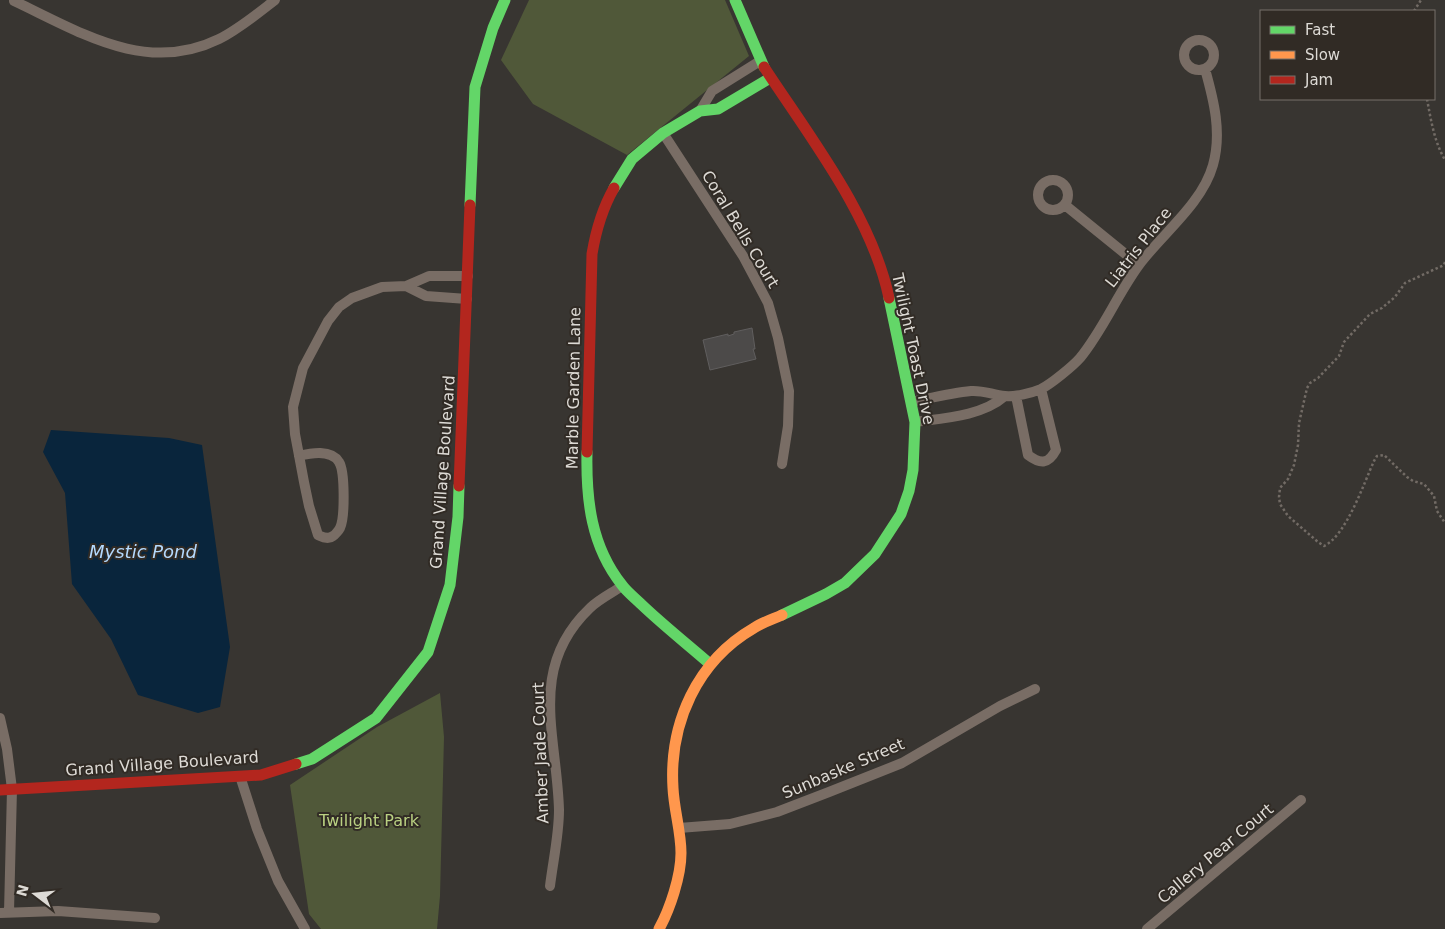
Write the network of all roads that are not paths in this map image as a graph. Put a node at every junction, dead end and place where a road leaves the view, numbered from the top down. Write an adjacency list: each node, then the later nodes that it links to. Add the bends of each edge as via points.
1 (274, 0): 4 (street, via 219,39 195,49 165,52 139,52 116,47)
2 (505, 0): 12 (street, Grand Village Boulevard, via 475,87)
3 (735, 0): 5 (street, Twilight Toast Drive)
4 (14, 1)
5 (760, 61): 7 (street, Twilight Toast Drive); 8 (street, Marble Garden Lane, via 712,91)
6 (1205, 69): 11 (street, Liatris Place, via 1217,124 1212,168 1199,194)
7 (770, 78): 8 (street, Marble Garden Lane, via 718,109); 17 (street, Twilight Toast Drive, via 861,220 888,292)
8 (700, 111): 9 (street, Marble Garden Lane)
9 (663, 133): 20 (street, Coral Bells Court, via 743,256 768,303 789,391); 21 (street, Marble Garden Lane, via 632,159 620,178 596,228 592,254 586,469 588,502 604,556)
10 (1065, 205): 11 (street)
11 (1139, 265): 15 (street, Liatris Place, via 1079,359)
12 (468, 276): 13 (street, via 429,276); 14 (street, Grand Village Boulevard)
13 (406, 286): 14 (street, via 426,296); 19 (street, via 382,287 352,298 338,307 328,321 302,368 293,407)
14 (467, 299): 25 (street, Grand Village Boulevard, via 458,517 450,584 428,652 376,718 312,759 261,775)
15 (1042, 389): 16 (street, Liatris Place); 16 (street, via 1056,450 1048,460 1036,460 1028,455)
16 (1011, 396): 17 (street, Liatris Place, via 972,391); 18 (street, Liatris Place, via 977,411)
17 (911, 402): 18 (street, Twilight Toast Drive)
18 (915, 422): 22 (street, Twilight Toast Drive, via 909,491 901,514 875,554 844,584 755,627)
19 (299, 456): 19 (street, via 318,535 334,536 343,514 339,462 330,455 315,452)
20 (782, 464)
21 (622, 586): 22 (street, Marble Garden Lane); 29 (street, Amber Jade Court, via 592,606 569,632 555,662 550,714 559,811)
22 (710, 664): 28 (street, Twilight Toast Drive, via 687,700 675,739 673,790)
23 (1035, 689): 28 (street, Sunbaske Street, via 902,763 820,796 777,812 730,824)
24 (0, 718): 26 (street, via 7,749)
25 (240, 776): 26 (street, Grand Village Boulevard); 32 (street, via 278,881)
26 (6, 789): 30 (street)
27 (1301, 800): 34 (street, Callery Pear Court)
28 (679, 828): 33 (street, Twilight Toast Drive, via 681,853 678,875)
29 (550, 886)
30 (5, 912): 31 (street, via 58,911)
31 (155, 918)
32 (305, 929)
33 (659, 929)
34 (1148, 929)

